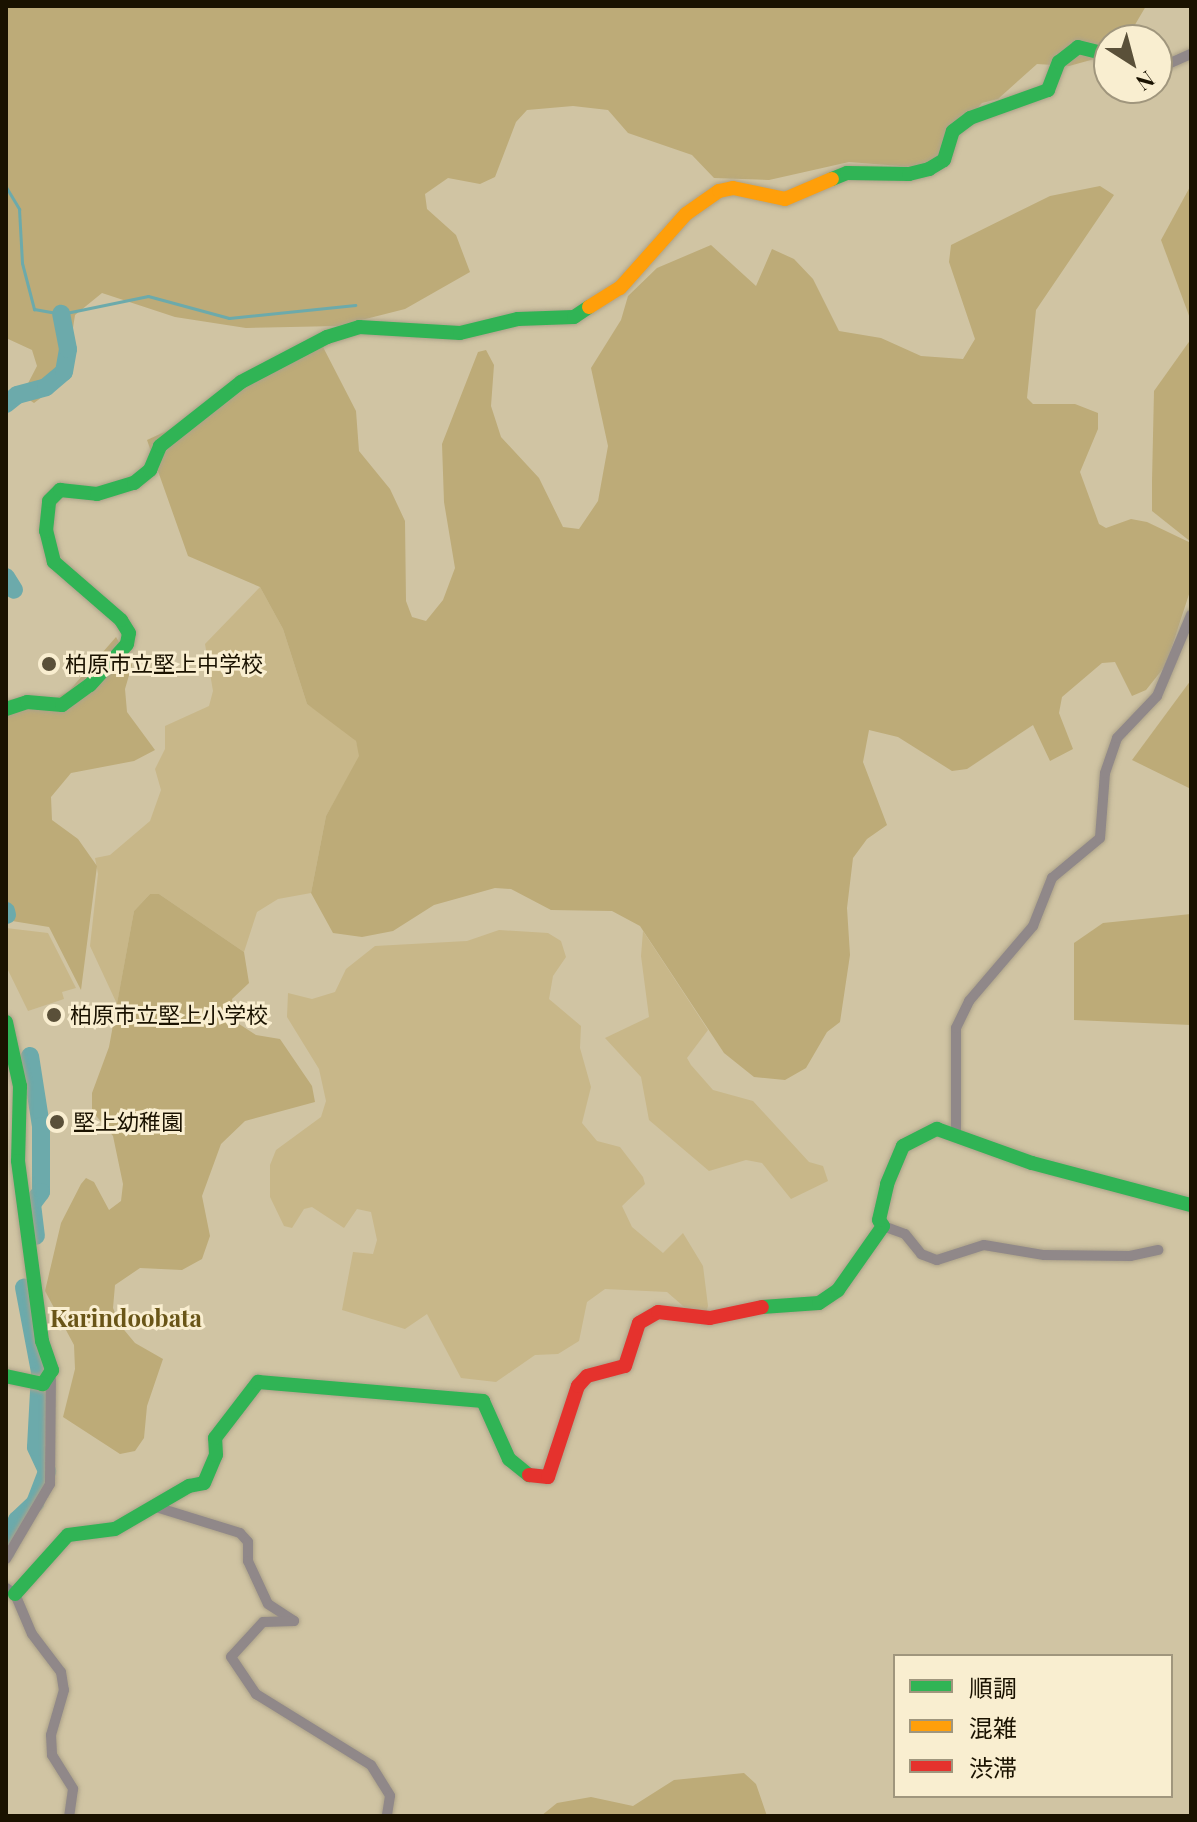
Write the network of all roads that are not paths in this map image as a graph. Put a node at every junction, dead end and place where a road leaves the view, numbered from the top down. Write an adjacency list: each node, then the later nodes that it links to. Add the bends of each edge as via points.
1 (1093, 51): 3 (street, via 1078,47 1059,62 1048,90 970,118 953,131 944,160 929,169 909,174 847,173 785,199 733,188 719,191 686,214 620,288 574,317 518,319 460,333 359,327 327,337 241,382 160,446 150,470 134,483 97,494 60,490 49,501 46,531 54,562 115,614 129,633 127,644 90,685 62,705 27,702)
2 (1191, 615): 5 (street, via 1157,696 1117,738 1105,773 1100,838 1052,878 1033,926 969,1001 956,1028)
3 (6, 709)
4 (6, 1022): 10 (street, via 20,1086 18,1161)
5 (956, 1131): 6 (street, via 1032,1163); 7 (street, via 937,1129 903,1146 887,1184 879,1220)
6 (1191, 1205)
7 (883, 1226): 8 (street, via 905,1234 921,1254 937,1260 984,1245 1044,1255 1130,1256); 11 (street, via 854,1273 819,1303 783,1303 710,1318 658,1312 639,1323 625,1366 587,1376 578,1386 548,1477 531,1477 509,1459 483,1401 281,1380 258,1382 215,1438 210,1477)
8 (1158, 1250)
9 (6, 1376): 10 (street)
10 (42, 1382): 12 (street, via 54,1388 47,1419 50,1484)
11 (156, 1507): 14 (street, via 115,1529 68,1535); 16 (street, via 240,1533 248,1542 248,1561 268,1604 294,1621 263,1622 231,1657 256,1694 371,1765 390,1796)
12 (6, 1559)
13 (6, 1579): 14 (street)
14 (11, 1591): 15 (street, via 32,1634 61,1672 64,1690 51,1735 52,1755 73,1789)
15 (69, 1816)
16 (387, 1816)

